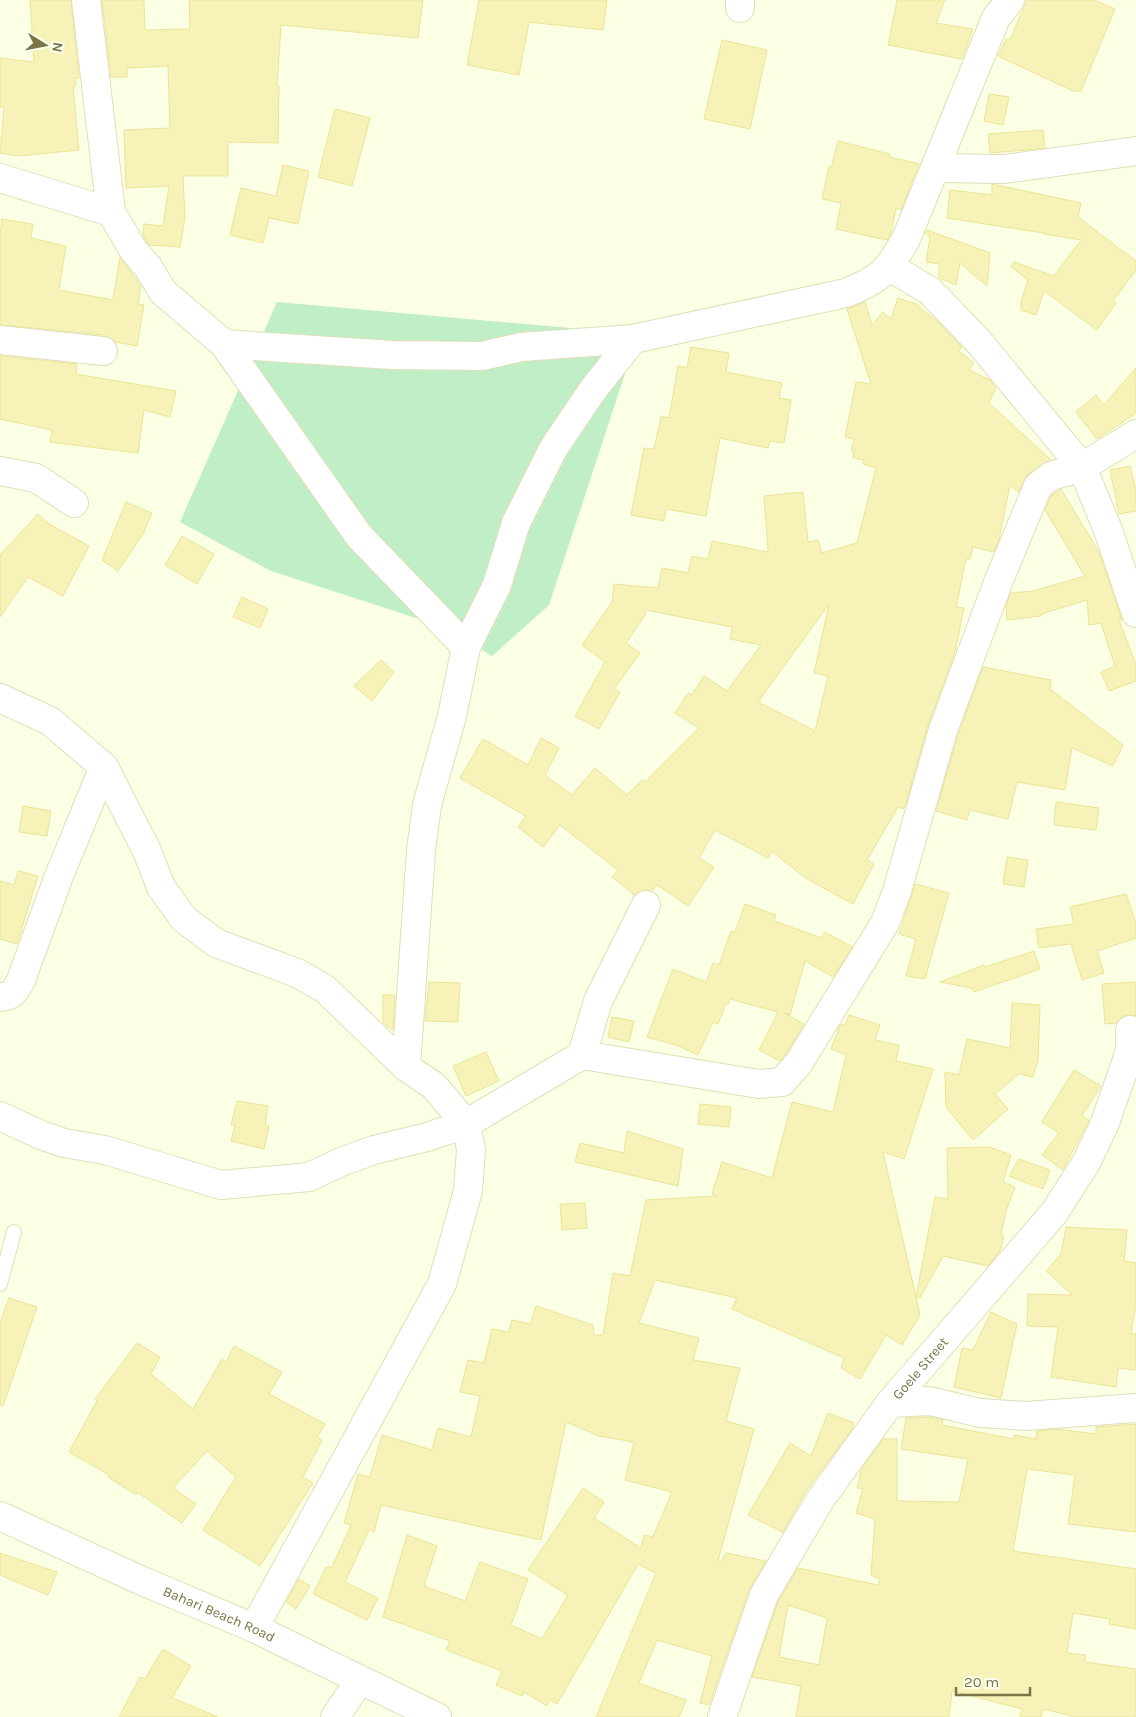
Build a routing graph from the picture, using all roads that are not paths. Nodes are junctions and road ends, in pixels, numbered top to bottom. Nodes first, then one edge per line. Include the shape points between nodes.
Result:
1 (86, 0) edge
2 (1001, 6) edge
3 (1136, 151) edge
4 (935, 168) junction
5 (0, 178) edge
6 (111, 212) junction
7 (890, 268) junction
8 (634, 339) junction
9 (0, 340) edge
10 (224, 344) junction
11 (103, 351) dead end
12 (1136, 434) edge
13 (1082, 467) junction
14 (0, 471) edge
15 (74, 503) dead end
16 (1136, 612) edge
17 (466, 647) junction
18 (0, 698) edge
19 (104, 766) junction
20 (646, 905) dead end
21 (0, 997) edge
22 (1130, 1030) dead end
23 (582, 1055) junction
24 (406, 1067) junction
25 (0, 1116) edge
26 (466, 1124) junction
27 (14, 1232) dead end
28 (0, 1284) edge
29 (890, 1403) junction
30 (1136, 1408) edge
31 (0, 1516) edge
32 (254, 1628) junction
33 (360, 1680) junction
34 (335, 1717) edge
35 (437, 1717) edge
36 (722, 1717) edge

1 - 6 street
2 - 4 street
3 - 4 street via 1004,169
4 - 7 street via 906,239
5 - 6 street
6 - 10 street via 163,292
7 - 8 street via 872,283 846,293
7 - 13 street via 930,291 979,342
8 - 10 street via 522,347 482,356
8 - 17 street via 592,391 553,449 516,523 497,585
9 - 11 street
10 - 17 street via 359,536
12 - 13 street
13 - 16 street
13 - 23 street via 1051,476 1038,486 943,730 885,923 798,1064 782,1082 759,1084
14 - 15 street via 36,478
17 - 24 street via 452,716 427,805
18 - 19 street via 50,721
19 - 21 street via 21,980 14,992
19 - 24 street via 147,851 161,887 184,919 216,942 297,973 325,989
20 - 23 street via 598,1001
22 - 29 street, Goele Street via 1130,1051 1101,1135 1054,1213
23 - 26 street
24 - 26 street via 434,1086
25 - 26 street via 64,1143 105,1150 221,1185 309,1177 374,1150
26 - 32 street via 471,1150 468,1191 442,1284
27 - 28 lane
29 - 30 street via 930,1401 980,1413 1025,1416
29 - 36 street, Goele Street via 820,1500 764,1595
31 - 32 street, Bahari Beach Road
32 - 33 street, Bahari Beach Road
33 - 34 street
33 - 35 street, Bahari Beach Road

